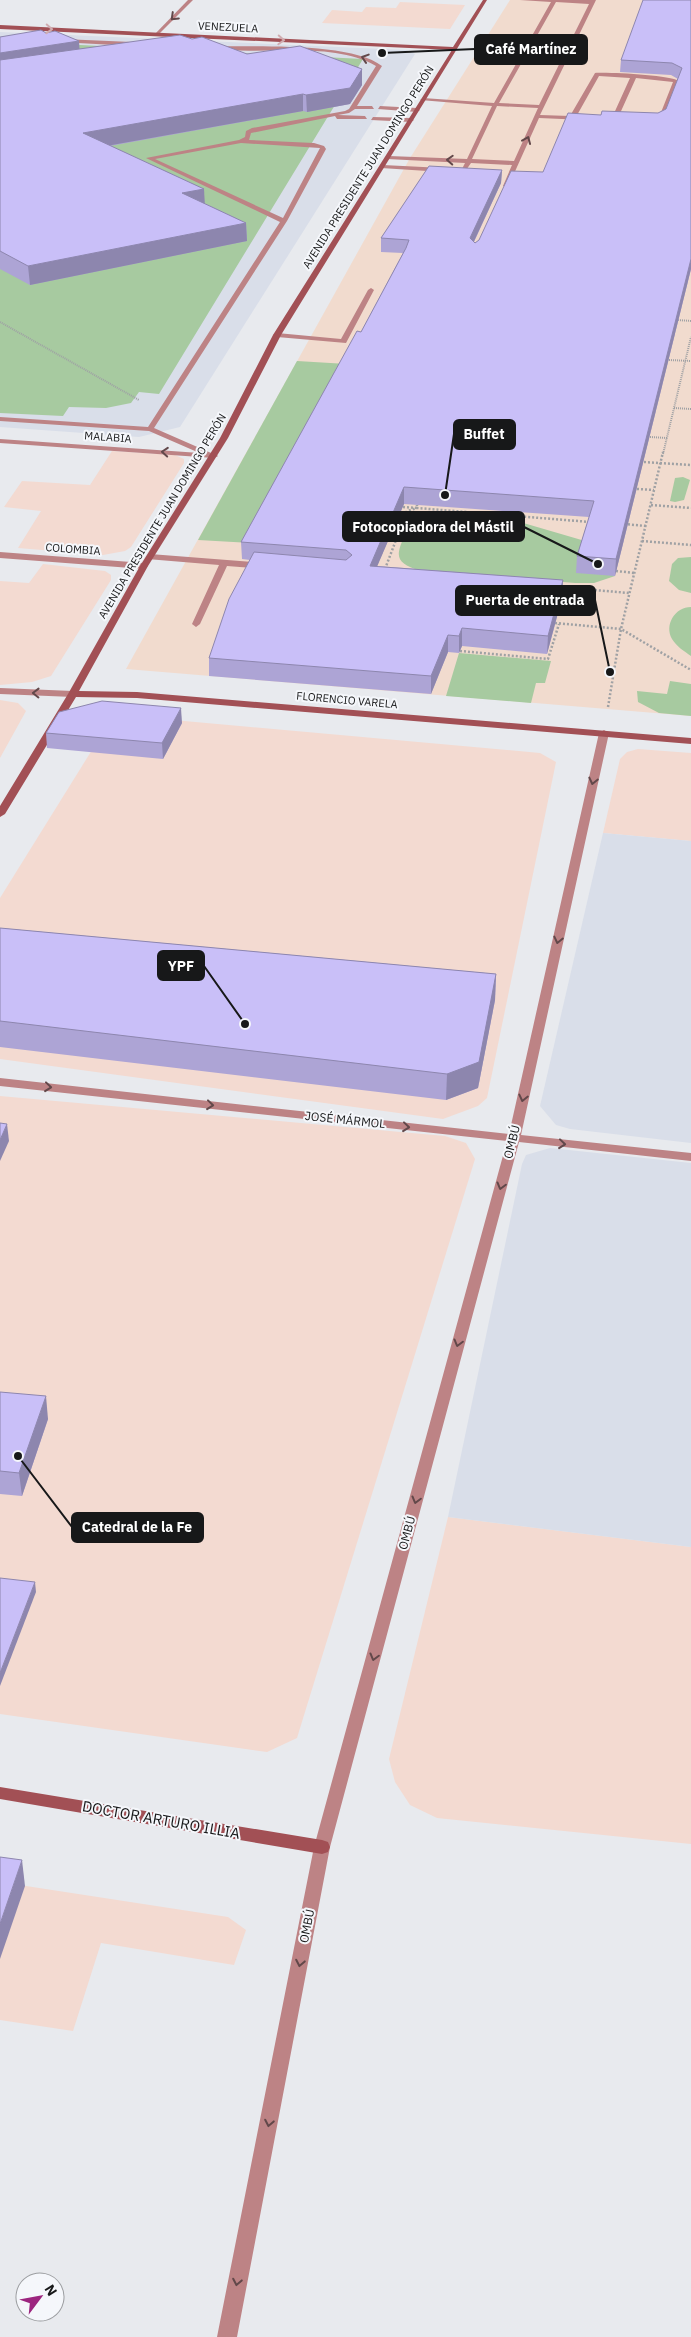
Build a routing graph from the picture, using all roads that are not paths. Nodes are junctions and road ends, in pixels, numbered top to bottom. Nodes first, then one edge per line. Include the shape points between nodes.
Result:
1 (191, 0) edge
2 (485, 0) edge
3 (522, 0) edge
4 (554, 1) edge
5 (593, 2) edge
6 (0, 27) edge
7 (156, 34) junction
8 (58, 41) edge
9 (135, 45) edge
10 (212, 48) edge
11 (455, 48) junction
12 (634, 76) junction
13 (420, 105) junction
14 (495, 105) junction
15 (353, 107) junction
16 (541, 107) junction
17 (372, 108) dead end
18 (380, 108) dead end
19 (329, 116) junction
20 (537, 116) junction
21 (365, 118) dead end
22 (572, 118) junction
23 (373, 119) dead end
24 (589, 119) edge
25 (410, 120) junction
26 (606, 120) edge
27 (614, 120) junction
28 (622, 121) edge
29 (647, 122) edge
30 (241, 142) junction
31 (389, 158) junction
32 (469, 161) junction
33 (517, 163) junction
34 (383, 167) junction
35 (464, 171) junction
36 (474, 171) edge
37 (503, 172) edge
38 (512, 172) junction
39 (502, 194) edge
40 (284, 221) junction
41 (371, 290) dead end
42 (277, 335) junction
43 (0, 419) edge
44 (150, 429) junction
45 (0, 441) edge
46 (214, 456) junction
47 (0, 555) edge
48 (150, 557) junction
49 (224, 563) junction
50 (144, 566) junction
51 (271, 567) edge
52 (196, 624) dead end
53 (0, 692) edge
54 (73, 694) junction
55 (604, 733) junction
56 (691, 741) edge
57 (0, 814) edge
58 (0, 1082) edge
59 (514, 1139) junction
60 (691, 1157) edge
61 (0, 1792) edge
62 (322, 1847) junction
63 (227, 2337) edge

1 -> 7 street
2 - 11 main road, AVENIDA PRESIDENTE JUAN DOMINGO PERÓN
3 - 4 street
4 - 5 street
4 - 14 street
5 - 16 street
6 -> 7 main road, VENEZUELA
7 -> 11 main road, VENEZUELA
8 - 9 street
15 -> 10 street via 379,66 375,62 337,52
11 - 13 main road, AVENIDA PRESIDENTE JUAN DOMINGO PERÓN
12 - 22 street via 597,74
12 - 27 street
12 - 29 street via 676,81 660,121
13 - 14 street
13 - 18 street
13 - 25 main road, AVENIDA PRESIDENTE JUAN DOMINGO PERÓN
14 - 16 street
14 - 32 street
15 - 17 street
15 - 19 street via 347,112
16 - 20 street
19 - 21 street
19 - 30 street via 252,130
20 - 22 street
33 -> 20 street
22 - 24 street
23 - 25 street
25 - 31 main road, AVENIDA PRESIDENTE JUAN DOMINGO PERÓN
26 - 27 street
27 - 28 street
30 - 40 street via 322,146
30 - 40 street via 149,158
32 -> 31 street
31 - 34 main road, AVENIDA PRESIDENTE JUAN DOMINGO PERÓN
32 - 33 street
32 - 35 street
33 - 38 street
34 - 35 street
34 - 42 main road, AVENIDA PRESIDENTE JUAN DOMINGO PERÓN
35 - 36 street
37 - 38 street
38 - 39 street
40 - 44 street
41 - 42 street via 342,340
42 - 46 main road, AVENIDA PRESIDENTE JUAN DOMINGO PERÓN
43 - 44 street
44 - 46 street
46 -> 45 street, MALABIA
46 - 48 main road, AVENIDA PRESIDENTE JUAN DOMINGO PERÓN
47 - 50 street, COLOMBIA
48 - 49 street
48 - 50 main road, AVENIDA PRESIDENTE JUAN DOMINGO PERÓN
49 - 51 street
49 - 52 street
50 - 54 main road, AVENIDA PRESIDENTE JUAN DOMINGO PERÓN
54 -> 53 street, FLORENCIO VARELA
54 - 55 main road, FLORENCIO VARELA via 137,695
54 - 57 main road, AVENIDA PRESIDENTE JUAN DOMINGO PERÓN
55 - 56 main road, FLORENCIO VARELA
55 -> 59 street, OMBÚ
58 -> 59 street, JOSÉ MÁRMOL
59 -> 60 street, JOSÉ MÁRMOL
59 -> 62 street, OMBÚ
61 - 62 main road, DOCTOR ARTURO ILLIA
62 -> 63 street, OMBÚ

